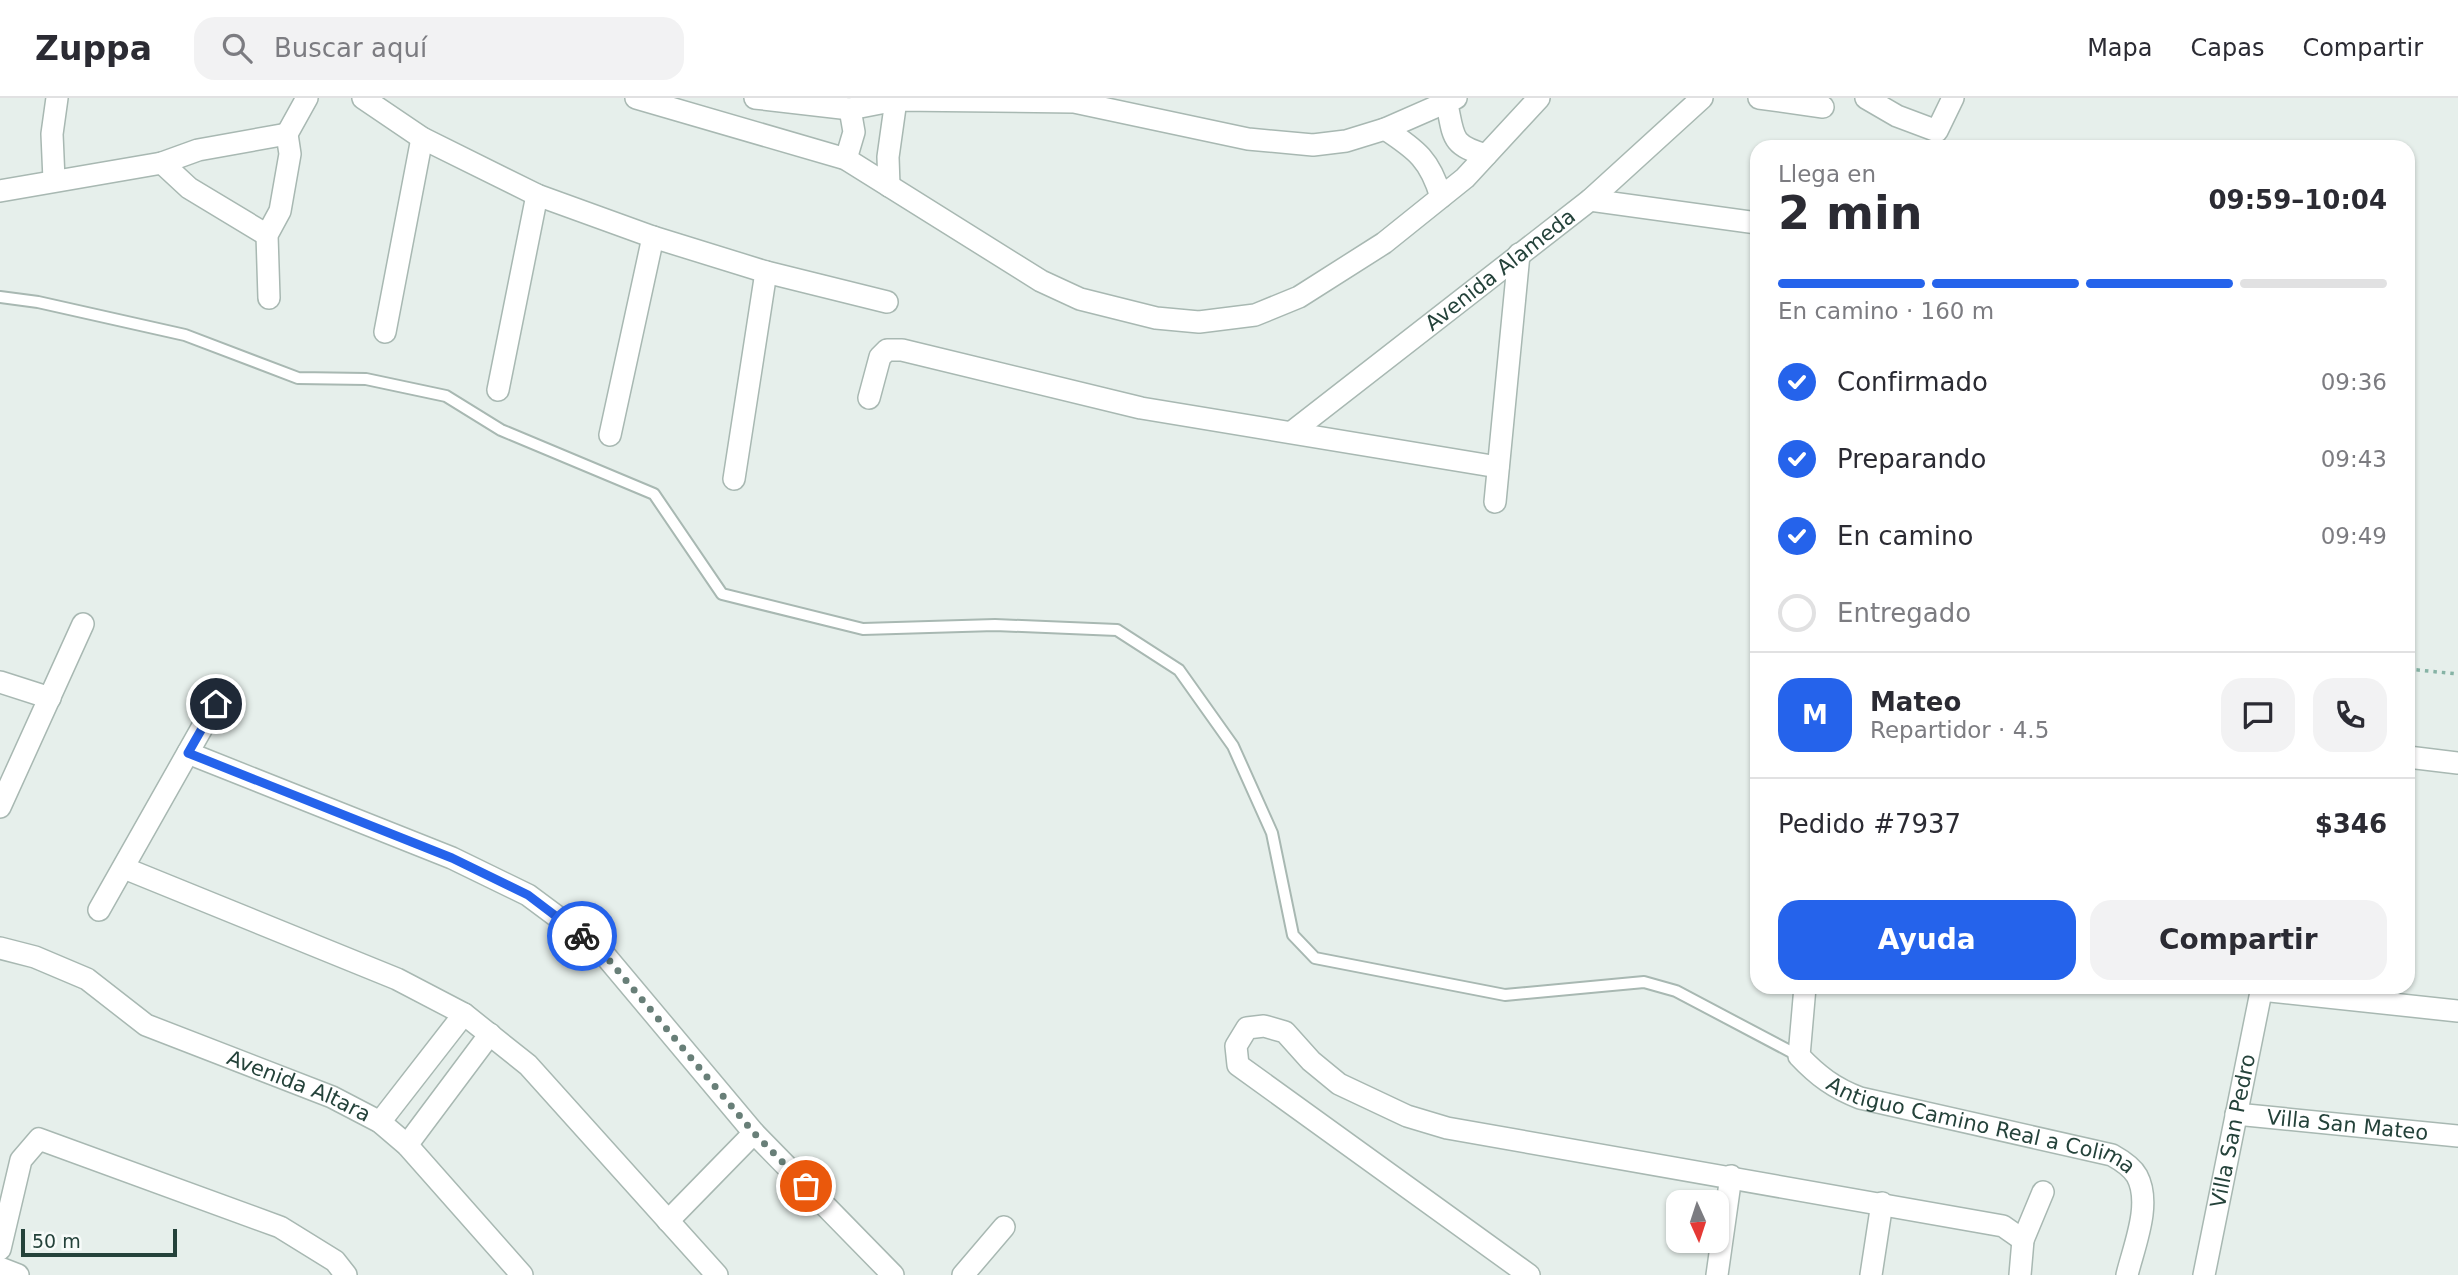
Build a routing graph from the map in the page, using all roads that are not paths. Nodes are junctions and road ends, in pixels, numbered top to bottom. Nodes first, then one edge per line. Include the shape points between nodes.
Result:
1 (57, 98) edge
2 (307, 98) edge
3 (363, 98) edge
4 (636, 98) edge
5 (755, 98) edge
6 (1539, 98) edge
7 (1702, 98) edge
8 (1759, 98) edge
9 (1866, 98) edge
10 (1953, 98) edge
11 (895, 100) junction
12 (1451, 101) edge
13 (1823, 107) dead end
14 (1901, 107) edge
15 (850, 109) junction
16 (1385, 129) junction
17 (286, 134) junction
18 (422, 138) junction
19 (1486, 155) junction
20 (846, 159) junction
21 (162, 163) junction
22 (54, 180) junction
23 (889, 186) junction
24 (0, 191) edge
25 (537, 195) junction
26 (1441, 197) junction
27 (1590, 200) junction
28 (1750, 222) edge
29 (267, 234) junction
30 (653, 237) junction
31 (1519, 254) junction
32 (766, 272) junction
33 (0, 297) edge
34 (269, 298) dead end
35 (887, 302) dead end
36 (385, 332) dead end
37 (498, 390) dead end
38 (869, 398) dead end
39 (1293, 432) junction
40 (610, 435) dead end
41 (1498, 467) junction
42 (734, 479) dead end
43 (1495, 502) dead end
44 (83, 624) dead end
45 (0, 682) edge
46 (50, 698) junction
47 (216, 704) dead end
48 (188, 753) junction
49 (2415, 758) edge
50 (2458, 763) edge
51 (0, 807) edge
52 (124, 868) junction
53 (99, 910) dead end
54 (0, 948) edge
55 (1804, 994) edge
56 (2260, 994) edge
57 (2312, 994) edge
58 (2458, 1011) edge
59 (464, 1014) junction
60 (490, 1034) junction
61 (1799, 1056) junction
62 (420, 1075) junction
63 (446, 1090) junction
64 (2236, 1114) junction
65 (380, 1122) junction
66 (754, 1133) junction
67 (2458, 1136) edge
68 (407, 1145) junction
69 (1731, 1176) junction
70 (2043, 1192) dead end
71 (1882, 1203) junction
72 (668, 1222) junction
73 (1004, 1227) dead end
74 (2023, 1240) junction
75 (0, 1249) edge
76 (0, 1268) edge
77 (18, 1275) edge
78 (345, 1275) edge
79 (522, 1275) edge
80 (717, 1275) edge
81 (893, 1275) edge
82 (963, 1275) edge
83 (1528, 1275) edge
84 (1717, 1275) edge
85 (1871, 1275) edge
86 (2020, 1275) edge
87 (2127, 1275) edge
88 (2204, 1275) edge

1 - 22 street via 52,134
2 - 17 street
3 - 18 street
4 - 20 street
5 - 15 street
6 - 19 street
7 - 27 street, Avenida Alameda
8 - 13 street
9 - 14 street
10 - 14 street via 1937,131
11 - 15 street
11 - 16 street via 1074,102 1279,144 1346,141
11 - 23 street via 887,157
12 - 16 street
12 - 19 street via 1453,134 1463,148
15 - 20 street via 854,132
16 - 26 street via 1416,150 1434,171
17 - 21 street via 198,150
17 - 29 street via 290,154 280,211
18 - 25 street
18 - 36 street
19 - 26 street
20 - 23 street
21 - 22 street
21 - 29 street via 189,188
22 - 24 street
23 - 26 street via 1041,281 1080,299 1156,318 1199,322 1255,315 1299,297 1384,243
25 - 30 street
25 - 37 street
27 - 28 street
27 - 31 street, Avenida Alameda
29 - 34 street
30 - 32 street
30 - 40 street
31 - 39 street, Avenida Alameda
31 - 41 street
32 - 35 street
32 - 42 street
33 - 61 lane via 185,335 298,378 366,379 446,396 501,430 654,494 722,594 863,629 995,625 1117,630 1179,670 1233,746 1272,833 1293,935 1315,958 1505,995 1644,982 1676,991
38 - 39 street via 880,357 887,350 902,350 1141,408
39 - 41 street
41 - 43 street
44 - 46 street
45 - 46 street
46 - 51 street
47 - 48 street
48 - 52 street
48 - 66 street via 452,858 528,895 598,947
49 - 50 street
52 - 53 street
52 - 59 street via 397,979
54 - 65 street, Avenida Altara via 87,979 146,1026 332,1097
55 - 61 street
56 - 64 street, Villa San Pedro
57 - 58 street
59 - 60 street
59 - 62 street
60 - 63 street
60 - 72 street via 528,1065
61 - 87 street, Antiguo Camino Real a Colima via 1821,1079 1860,1098 2112,1155 2124,1163 2136,1173 2142,1189
62 - 63 street
62 - 65 street
63 - 68 street
64 - 67 street, Villa San Mateo
64 - 88 street, Villa San Pedro
65 - 68 street, Avenida Altara
66 - 72 street
66 - 81 street
68 - 79 street, Avenida Altara
69 - 71 street
69 - 83 street via 1447,1128 1407,1116 1339,1084 1285,1032 1264,1026 1247,1028 1236,1046 1238,1065
69 - 84 street
70 - 74 street
71 - 74 street via 2003,1226
71 - 85 street
72 - 80 street
73 - 82 street
74 - 86 street
75 - 78 street via 21,1160 39,1139 280,1227 335,1261
76 - 77 street

